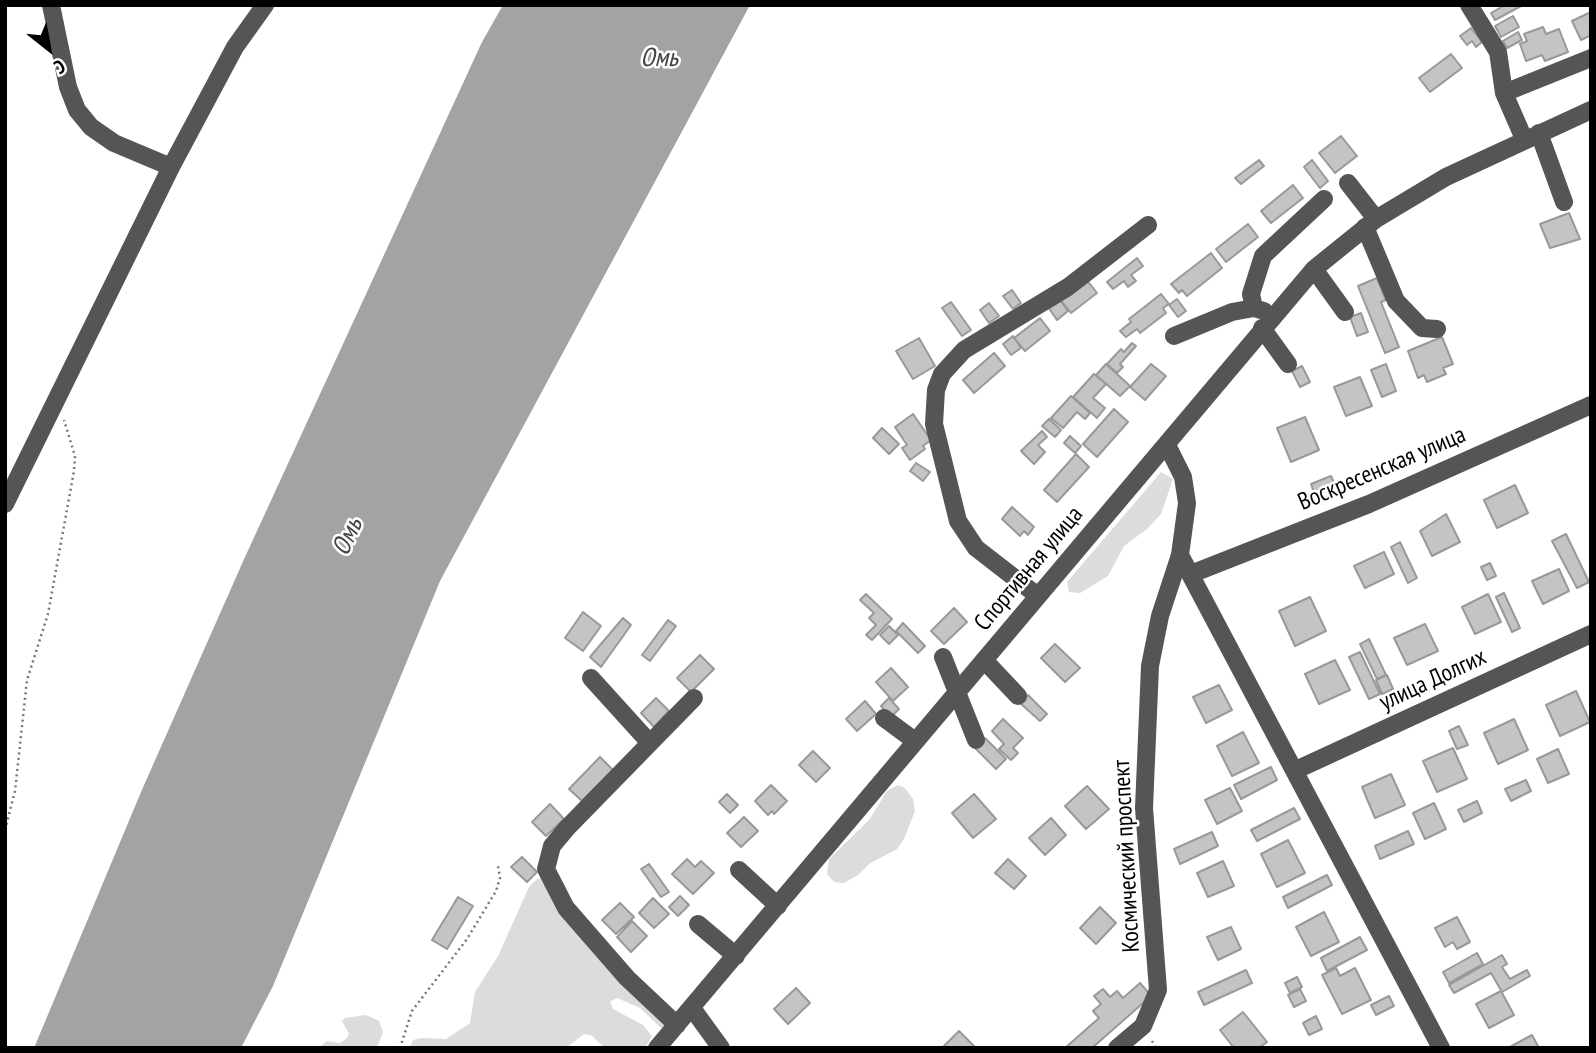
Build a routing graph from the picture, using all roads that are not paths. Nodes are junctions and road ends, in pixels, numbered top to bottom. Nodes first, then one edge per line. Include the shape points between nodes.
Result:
1 (51, 5) edge
2 (265, 5) edge
3 (1469, 5) edge
4 (1591, 58) edge
5 (1504, 93) junction
6 (1591, 110) edge
7 (1531, 136) junction
8 (171, 167) junction
9 (1348, 183) dead end
10 (1324, 199) dead end
11 (1564, 202) dead end
12 (1370, 223) junction
13 (1148, 225) dead end
14 (1314, 269) junction
15 (1254, 308) junction
16 (1345, 312) dead end
17 (1268, 322) junction
18 (1437, 329) dead end
19 (1174, 336) dead end
20 (1288, 364) dead end
21 (1591, 405) edge
22 (1167, 445) junction
23 (5, 505) edge
24 (1180, 555) junction
25 (1191, 574) junction
26 (1038, 596) junction
27 (1591, 634) edge
28 (943, 657) dead end
29 (984, 660) junction
30 (591, 678) dead end
31 (957, 692) junction
32 (1018, 696) dead end
33 (694, 698) dead end
34 (884, 718) dead end
35 (976, 740) dead end
36 (915, 741) junction
37 (649, 742) junction
38 (1296, 770) junction
39 (739, 870) dead end
40 (778, 906) junction
41 (698, 924) dead end
42 (736, 956) junction
43 (692, 1008) junction
44 (677, 1025) junction
45 (1121, 1046) edge
46 (657, 1048) edge
47 (721, 1048) edge
48 (1441, 1048) edge

1 - 8 street via 77,110 114,143
2 - 8 street via 235,47
3 - 5 street via 1498,52
4 - 5 street
5 - 7 street
6 - 7 street, Спортивная улица
7 - 11 street
7 - 12 street, Спортивная улица via 1446,177
8 - 23 street
9 - 12 street
10 - 15 street via 1263,256 1251,294
12 - 14 street, Спортивная улица
12 - 18 street via 1396,301 1422,328
13 - 26 street via 1068,287 964,350 942,374 936,390 934,424 958,521 976,548
14 - 16 street
14 - 17 street, Спортивная улица
15 - 17 street
15 - 19 street
17 - 20 street
17 - 22 street, Спортивная улица
21 - 25 street, Воскресенская улица via 1369,504
22 - 24 street, Космический проспект via 1183,477 1187,503
22 - 26 street, Спортивная улица
24 - 25 street
24 - 45 street, Космический проспект via 1150,666 1147,725 1144,808 1158,990 1143,1026
25 - 38 street
26 - 29 street, Спортивная улица
27 - 38 street, улица Долгих
28 - 31 street
29 - 31 street, Спортивная улица
29 - 32 street
30 - 37 street
31 - 35 street
31 - 36 street, Спортивная улица
33 - 37 street
34 - 36 street
36 - 40 street, Спортивная улица
37 - 44 street via 552,846 546,869 566,908 627,978
38 - 48 street
39 - 40 street
40 - 42 street, Спортивная улица
41 - 42 street
42 - 43 street, Спортивная улица
43 - 44 street, Спортивная улица
43 - 47 street
44 - 46 street, Спортивная улица

